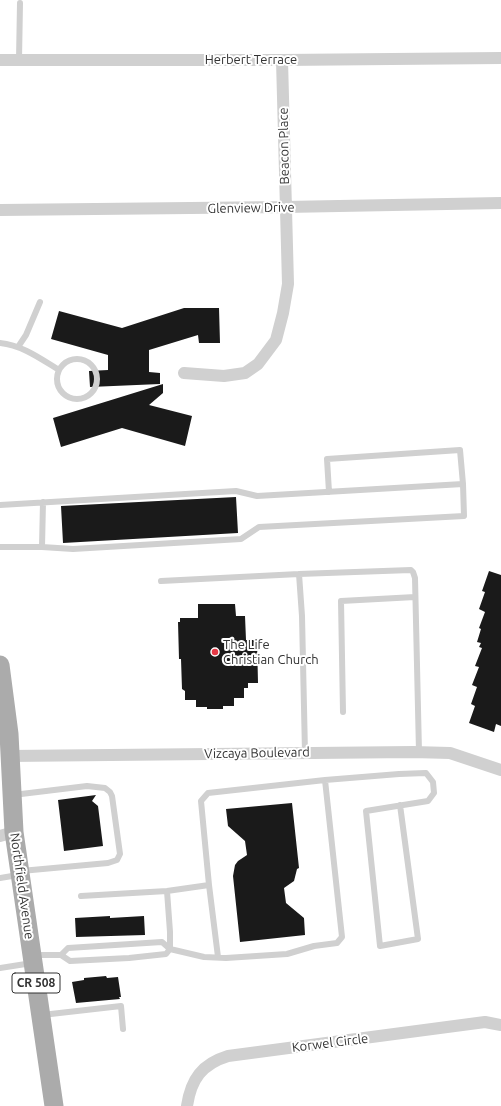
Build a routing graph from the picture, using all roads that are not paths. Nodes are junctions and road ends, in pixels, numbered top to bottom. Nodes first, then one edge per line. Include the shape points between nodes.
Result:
1 (20, 3) dead end
2 (501, 58) edge
3 (0, 60) edge
4 (19, 60) junction
5 (282, 60) junction
6 (501, 203) edge
7 (285, 207) junction
8 (0, 210) edge
9 (40, 302) dead end
10 (0, 343) edge
11 (18, 347) junction
12 (59, 370) junction
13 (184, 373) dead end
14 (462, 484) junction
15 (329, 492) junction
16 (43, 502) junction
17 (0, 505) edge
18 (0, 547) edge
19 (42, 547) junction
20 (299, 574) junction
21 (161, 581) dead end
22 (415, 597) junction
23 (0, 665) edge
24 (343, 712) dead end
25 (419, 752) junction
26 (305, 753) junction
27 (5, 757) edge
28 (501, 770) edge
29 (325, 780) junction
30 (12, 795) junction
31 (400, 805) junction
32 (7, 834) edge
33 (20, 873) junction
34 (0, 878) edge
35 (209, 885) junction
36 (167, 890) junction
37 (81, 896) dead end
38 (170, 949) junction
39 (61, 955) junction
40 (218, 958) junction
41 (32, 959) junction
42 (0, 968) edge
43 (41, 1015) junction
44 (501, 1025) edge
45 (123, 1029) dead end
46 (54, 1106) edge
47 (187, 1106) edge

1 - 4 lane
2 - 5 street, Herbert Terrace
3 - 4 street, Herbert Terrace
4 - 5 street, Herbert Terrace
5 - 7 street, Beacon Place
6 - 7 street, Glenview Drive
7 - 8 street, Glenview Drive
7 - 13 street, Beacon Place via 288,284 276,340 258,364 245,373 224,376
9 - 11 lane
10 - 11 lane
11 - 12 lane
12 - 12 lane via 57,377 60,389 69,398 82,398 93,392 97,380 96,373 88,363 75,360 63,365
14 - 15 lane
14 - 15 lane via 460,450 326,459
14 - 19 lane via 464,516 259,527 241,539 73,549
15 - 16 lane via 257,496 236,491
16 - 17 lane
16 - 19 lane
18 - 19 lane
20 - 21 lane
20 - 22 lane via 411,570 415,578
20 - 26 lane
22 - 24 lane via 341,601
22 - 25 lane
23 - 27 main road, Northfield Avenue / CR 508 via 6,735
25 - 26 street, Vizcaya Boulevard
25 - 28 street, Vizcaya Boulevard via 450,753
26 - 27 street, Vizcaya Boulevard
27 - 30 main road, Northfield Avenue / CR 508
29 - 31 lane via 426,773 433,782 432,798 428,801
29 - 35 lane via 208,793 201,801
29 - 40 lane via 342,937 337,943 314,946 287,954
30 - 32 main road, Northfield Avenue / CR 508
30 - 33 lane via 88,786 105,788 112,796 120,854 117,860 108,863
31 - 31 lane via 366,811 380,946 418,939
32 - 33 main road, Northfield Avenue / CR 508
33 - 34 lane
33 - 41 main road, Northfield Avenue / CR 508
35 - 36 lane
35 - 40 lane
36 - 37 lane
36 - 38 lane
38 - 39 lane via 166,954 128,958 70,961
38 - 39 lane via 162,942 68,948
38 - 40 lane
39 - 41 lane
41 - 42 lane
41 - 43 main road, Northfield Avenue / CR 508
43 - 45 lane via 121,1006
43 - 46 main road, Northfield Avenue / CR 508
44 - 47 street, Korwel Circle via 485,1022 228,1056 215,1060 201,1071 190,1088

